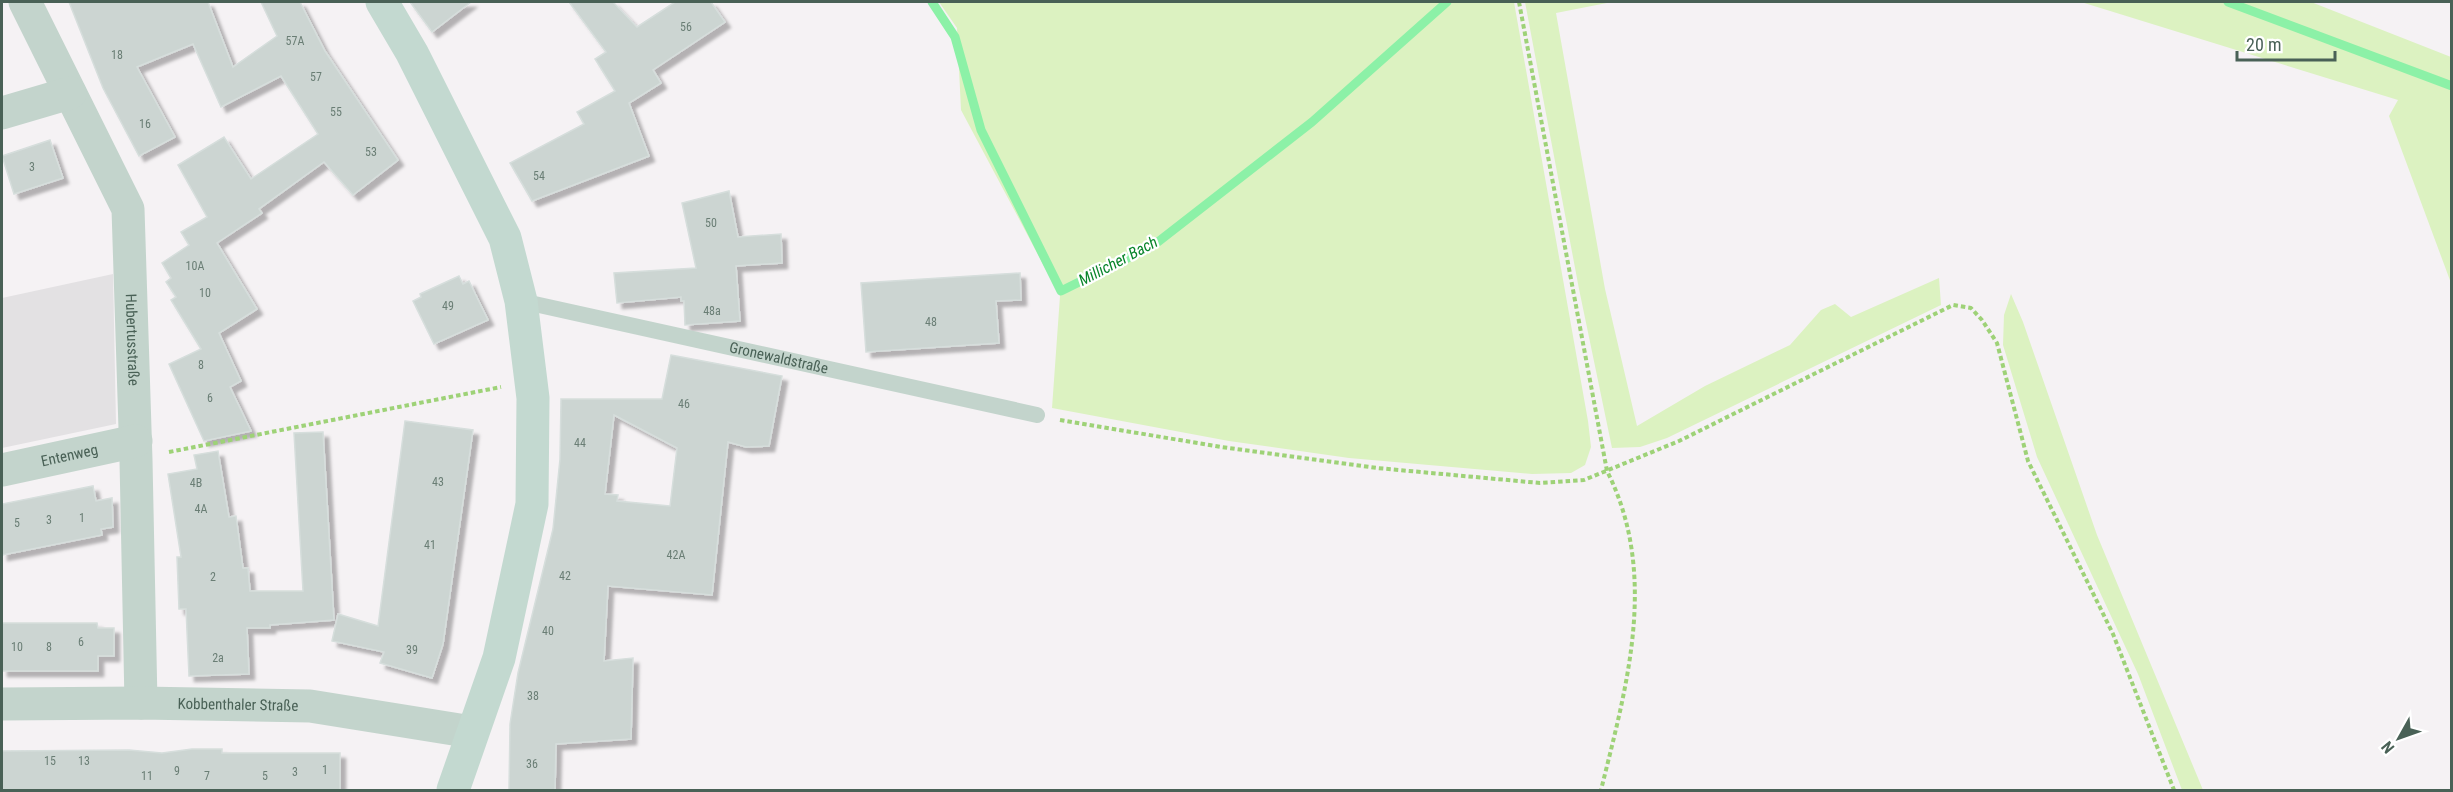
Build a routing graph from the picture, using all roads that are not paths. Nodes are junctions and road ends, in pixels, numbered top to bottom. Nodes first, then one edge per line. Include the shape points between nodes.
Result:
1 (25, 2) edge
2 (382, 2) edge
3 (70, 93) junction
4 (2, 113) edge
5 (522, 301) junction
6 (1037, 415) road end
7 (136, 451) junction
8 (2, 470) edge
9 (141, 703) junction
10 (2, 704) edge
11 (472, 732) junction
12 (453, 790) edge

1 - 3 street, Hubertusstraße
2 - 5 main road via 412,53 505,238
3 - 4 street
3 - 7 street, Hubertusstraße via 128,209
5 - 6 lane, Gronewaldstraße
5 - 11 main road via 531,381 532,504 499,658
7 - 8 street, Entenweg
7 - 9 street, Hubertusstraße
9 - 10 street, Kobbenthaler Straße
9 - 11 street, Kobbenthaler Straße via 310,706
11 - 12 main road

